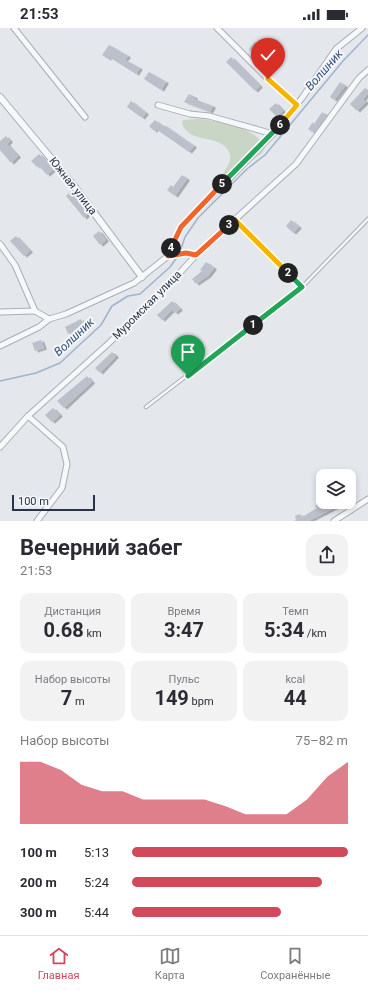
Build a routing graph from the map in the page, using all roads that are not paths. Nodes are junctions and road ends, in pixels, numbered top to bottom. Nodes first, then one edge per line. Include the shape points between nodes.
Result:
1 (14, 28) edge
2 (217, 28) edge
3 (362, 28) edge
4 (368, 70) edge
5 (0, 97) edge
6 (158, 105) dead end
7 (297, 105) junction
8 (85, 117) dead end
9 (273, 134) junction
10 (368, 219) edge
11 (235, 220) junction
12 (0, 244) edge
13 (196, 255) junction
14 (168, 256) junction
15 (142, 277) junction
16 (302, 287) junction
17 (35, 311) junction
18 (0, 312) edge
19 (49, 319) junction
20 (0, 346) edge
21 (146, 407) dead end
22 (28, 416) junction
23 (0, 447) edge
24 (368, 499) edge
25 (37, 521) edge
26 (334, 521) edge

1 - 8 street
2 - 7 street
3 - 7 street via 336,50
4 - 11 street, Муромская улица via 359,78 296,164
5 - 15 street, Южная улица via 74,186
6 - 9 street
7 - 9 street
9 - 14 street via 181,227
10 - 16 lane
11 - 13 street, Муромская улица
11 - 16 lane
12 - 17 street via 15,266
13 - 14 street via 186,253
13 - 22 street, Муромская улица via 176,278
14 - 15 street
15 - 19 street via 66,314
16 - 21 lane
17 - 18 street
17 - 19 street
19 - 20 street via 39,327
22 - 23 street, Муромская улица
22 - 25 street via 63,447 67,464 62,488
24 - 26 street

